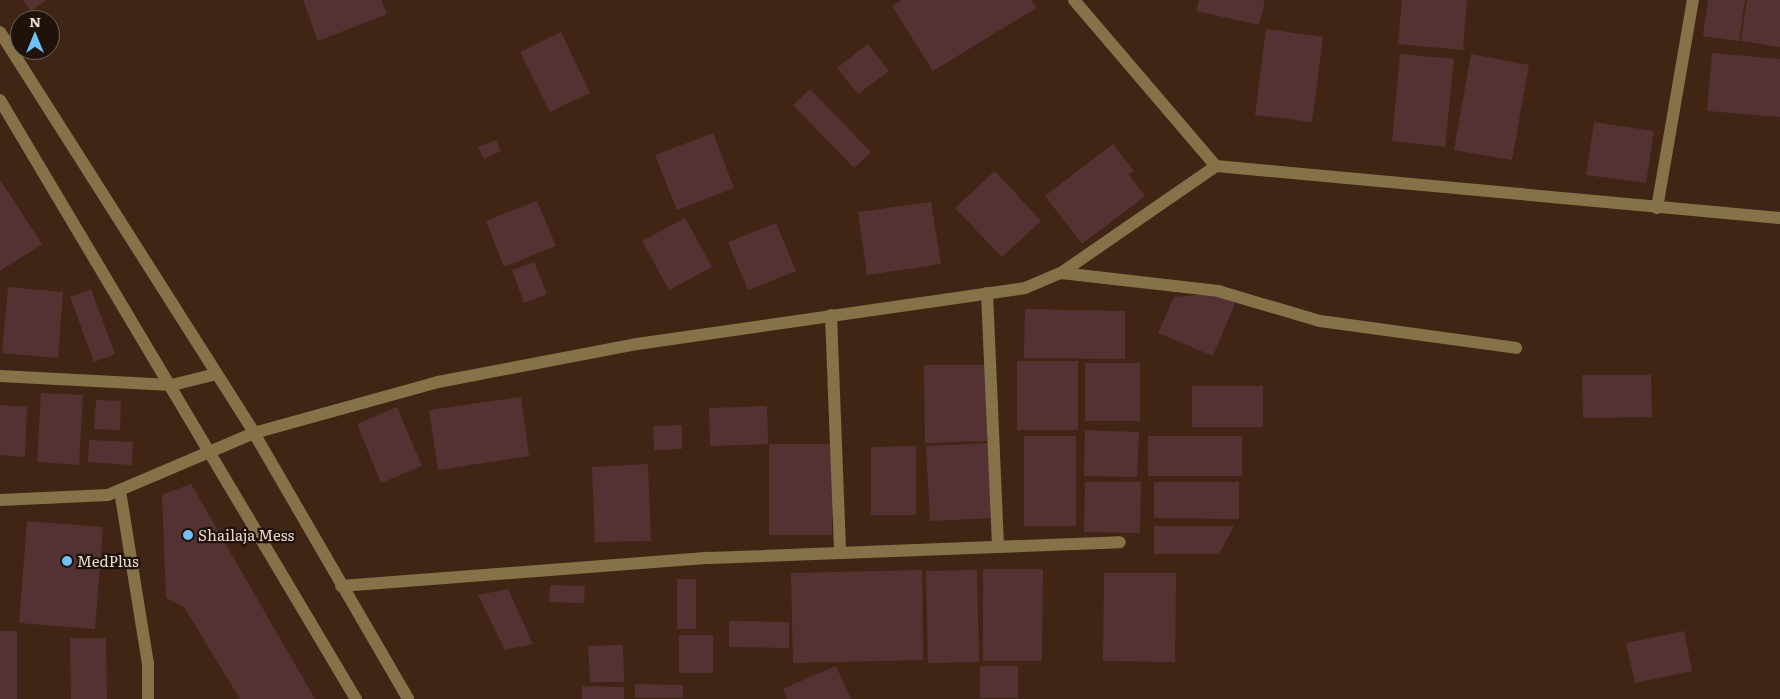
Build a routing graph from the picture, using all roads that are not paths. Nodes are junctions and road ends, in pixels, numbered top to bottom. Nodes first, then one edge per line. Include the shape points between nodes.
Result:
1 (1074, 0) edge
2 (1693, 0) edge
3 (0, 32) edge
4 (0, 100) edge
5 (1216, 166) junction
6 (1657, 208) junction
7 (1780, 218) edge
8 (1061, 273) junction
9 (988, 293) junction
10 (831, 315) junction
11 (1516, 348) dead end
12 (216, 374) junction
13 (0, 376) edge
14 (172, 385) junction
15 (254, 433) junction
16 (210, 448) junction
17 (120, 491) junction
18 (0, 500) edge
19 (1120, 542) dead end
20 (998, 547) junction
21 (840, 553) junction
22 (340, 586) junction
23 (148, 699) edge
24 (356, 699) edge
25 (408, 699) edge

1 - 5 street
2 - 6 street
3 - 12 street
4 - 14 street
5 - 6 street
5 - 8 street
6 - 7 street
8 - 9 street via 1025,288
8 - 11 street via 1218,291 1320,321
9 - 10 street
9 - 20 street
10 - 15 street via 636,344 438,382
10 - 21 street
12 - 14 street
12 - 15 street
13 - 14 street
14 - 16 street
15 - 16 street
15 - 22 street
16 - 17 street
16 - 24 street
17 - 18 street via 78,499
17 - 23 street via 148,664
19 - 20 street
20 - 21 street
21 - 22 street
22 - 25 street

